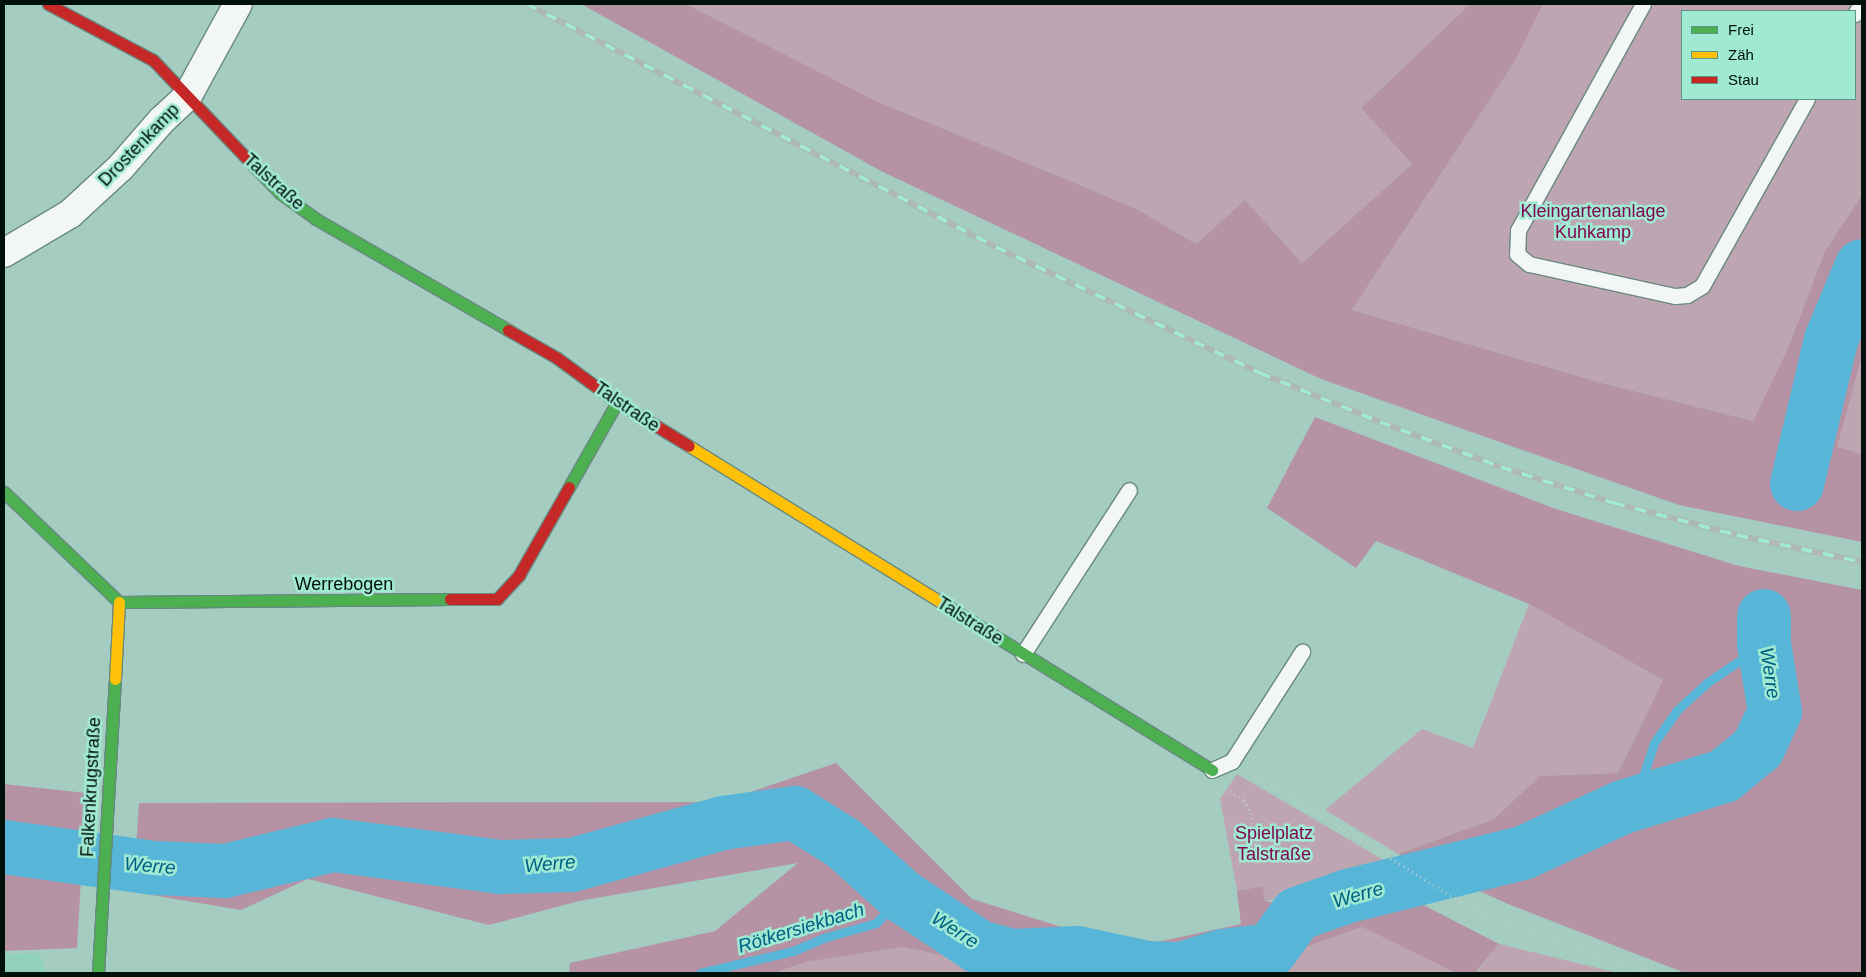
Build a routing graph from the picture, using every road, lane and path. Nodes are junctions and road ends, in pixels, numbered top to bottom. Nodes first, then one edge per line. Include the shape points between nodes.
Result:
1 (48, 4) edge
2 (238, 4) edge
3 (1643, 4) edge
4 (187, 97) junction
5 (1806, 100) edge
6 (4, 253) edge
7 (617, 402) junction
8 (1129, 490) dead end
9 (4, 492) edge
10 (119, 602) junction
11 (1302, 652) dead end
12 (1023, 654) junction
13 (1232, 761) junction
14 (1212, 770) joint
15 (1228, 789) dead end
16 (1257, 854) dead end
17 (1862, 972) edge
18 (98, 973) edge
19 (1658, 973) edge
20 (1857, 973) edge

1 - 4 street, Talstraße via 152,60
2 - 4 street, Drostenkamp
3 - 5 lane via 1518,230 1517,254 1529,264 1675,296 1687,295 1702,286
4 - 6 street, Drostenkamp via 121,167 70,214
4 - 7 street, Talstraße via 280,193 316,219 557,358
7 - 10 street, Werrebogen via 519,575 497,599
7 - 12 street, Talstraße
8 - 12 lane
9 - 10 street
10 - 18 street, Falkenkrugstraße
11 - 13 lane
12 - 14 street, Talstraße
13 - 14 lane, Talstraße
13 - 19 path via 1491,917
15 - 16 path via 1244,800 1250,813
17 - 20 path

